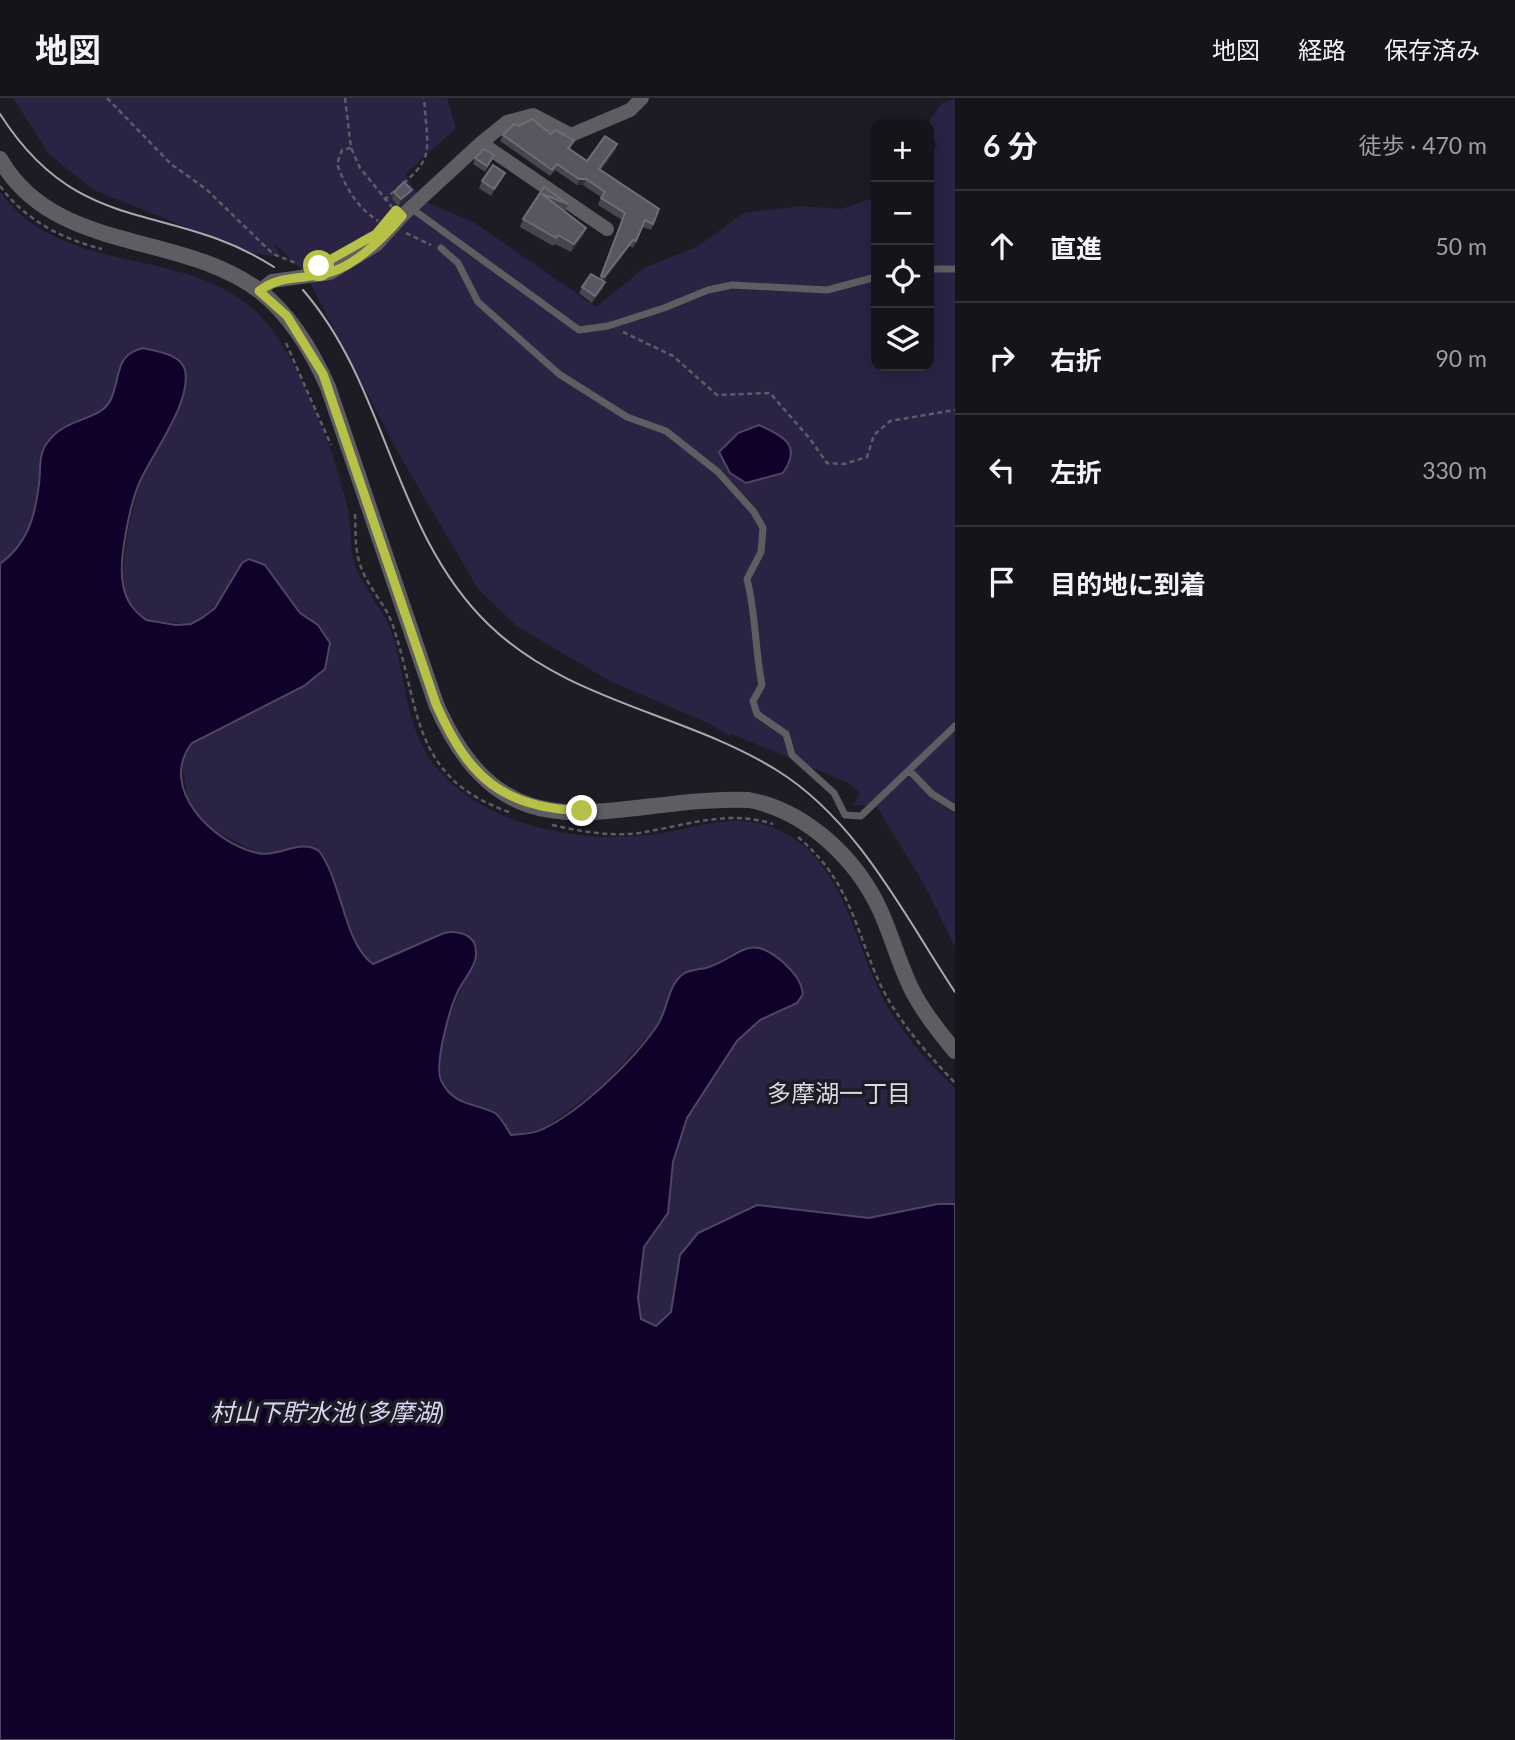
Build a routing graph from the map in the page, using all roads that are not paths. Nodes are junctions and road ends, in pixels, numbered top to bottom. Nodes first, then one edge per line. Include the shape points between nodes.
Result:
1 (642, 98) edge
2 (481, 143) junction
3 (0, 159) edge
4 (406, 212) junction
5 (607, 229) dead end
6 (441, 248) dead end
7 (934, 269) edge
8 (955, 269) edge
9 (871, 278) edge
10 (259, 291) junction
11 (955, 726) edge
12 (909, 770) junction
13 (955, 808) edge
14 (955, 1051) edge

1 - 2 street via 630,110 571,135 540,117 527,116 507,122
2 - 4 street
2 - 5 street
3 - 10 street via 44,209 78,225 205,262
4 - 9 lane via 579,330 608,326 732,285 827,290
4 - 10 street via 376,245 331,273 272,281
6 - 12 lane via 458,263 478,302 559,374 627,417 666,431 718,472 754,512 763,528 761,552 747,579 762,685 752,701 757,714 786,734 792,755 834,793 845,815 861,816
7 - 8 lane
10 - 14 street via 287,316 323,374 436,704 472,768 501,792 543,808 601,812 733,799 768,803 799,818 841,854 871,894 912,991
11 - 12 lane
12 - 13 lane via 932,794

